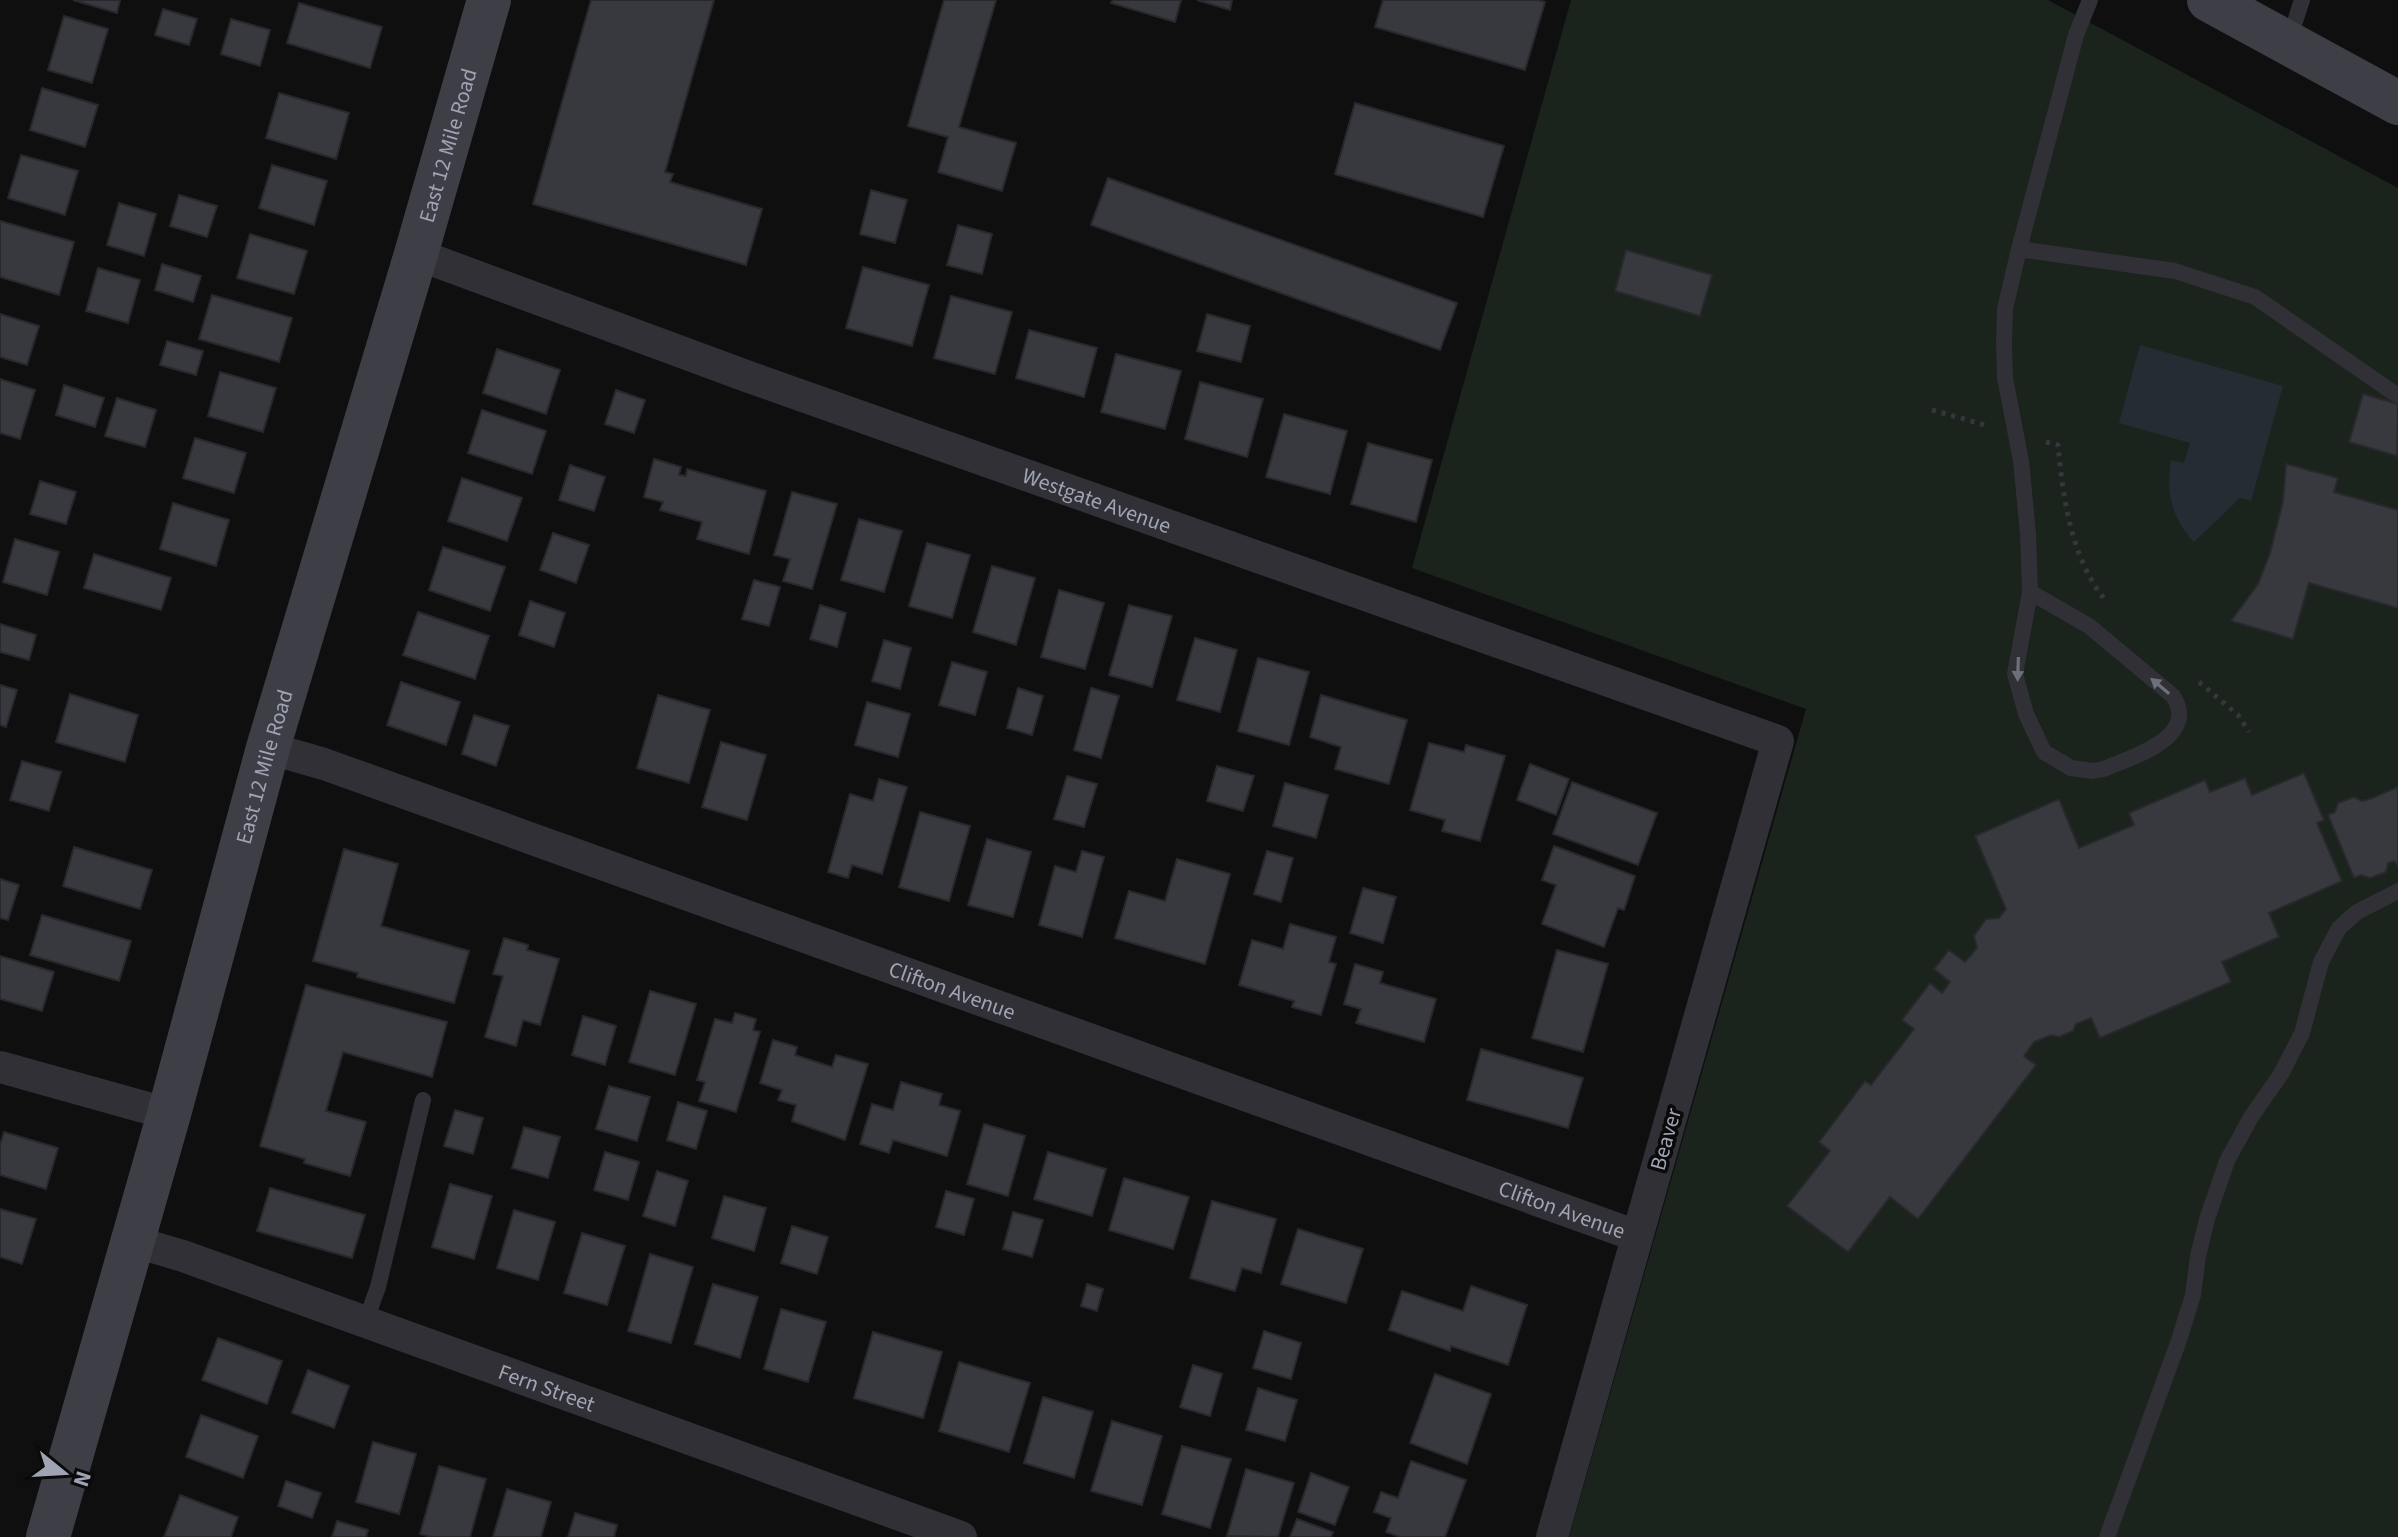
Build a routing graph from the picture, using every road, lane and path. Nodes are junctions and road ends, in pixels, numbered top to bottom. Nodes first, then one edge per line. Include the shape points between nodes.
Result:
1 (489, 0) edge
2 (2090, 0) edge
3 (2209, 0) edge
4 (2302, 0) edge
5 (2287, 43) junction
6 (2398, 103) edge
7 (2019, 249) junction
8 (416, 254) junction
9 (2398, 396) edge
10 (1932, 410) dead end
11 (1993, 427) dead end
12 (2038, 440) dead end
13 (2030, 592) junction
14 (2117, 611) dead end
15 (2195, 679) dead end
16 (2249, 732) dead end
17 (1778, 741) joint
18 (268, 748) junction
19 (2398, 891) edge
20 (0, 1067) edge
21 (423, 1100) dead end
22 (169, 1114) junction
23 (1637, 1236) junction
24 (132, 1241) junction
25 (365, 1323) junction
26 (48, 1537) edge
27 (961, 1537) edge
28 (1552, 1537) edge
29 (2107, 1537) edge

1 - 8 main road, East 12 Mile Road
2 - 7 lane
3 - 5 main road
4 - 5 lane
5 - 6 main road
7 - 9 lane via 2175,271 2255,297
7 - 13 lane via 2005,309 2004,358 2021,461
8 - 17 street, Westgate Avenue
8 - 18 main road, East 12 Mile Road
10 - 11 path
12 - 14 path via 2058,445 2069,519 2082,560 2101,595
13 -> 13 lane via 2015,674 2044,752 2071,768 2093,771 2166,740 2180,712 2173,696 2089,626
15 - 16 path via 2238,715
17 - 23 street, Beaver
18 - 22 main road, East 12 Mile Road
18 - 23 street, Clifton Avenue via 339,769
19 - 29 lane via 2339,928 2321,962 2302,1033 2227,1161 2207,1219 2178,1343
20 - 22 street
21 - 25 lane
22 - 24 main road, East 12 Mile Road
23 - 28 street, Beaver
24 - 25 street, Fern Street
24 - 26 main road, East 12 Mile Road
25 - 27 street, Fern Street

